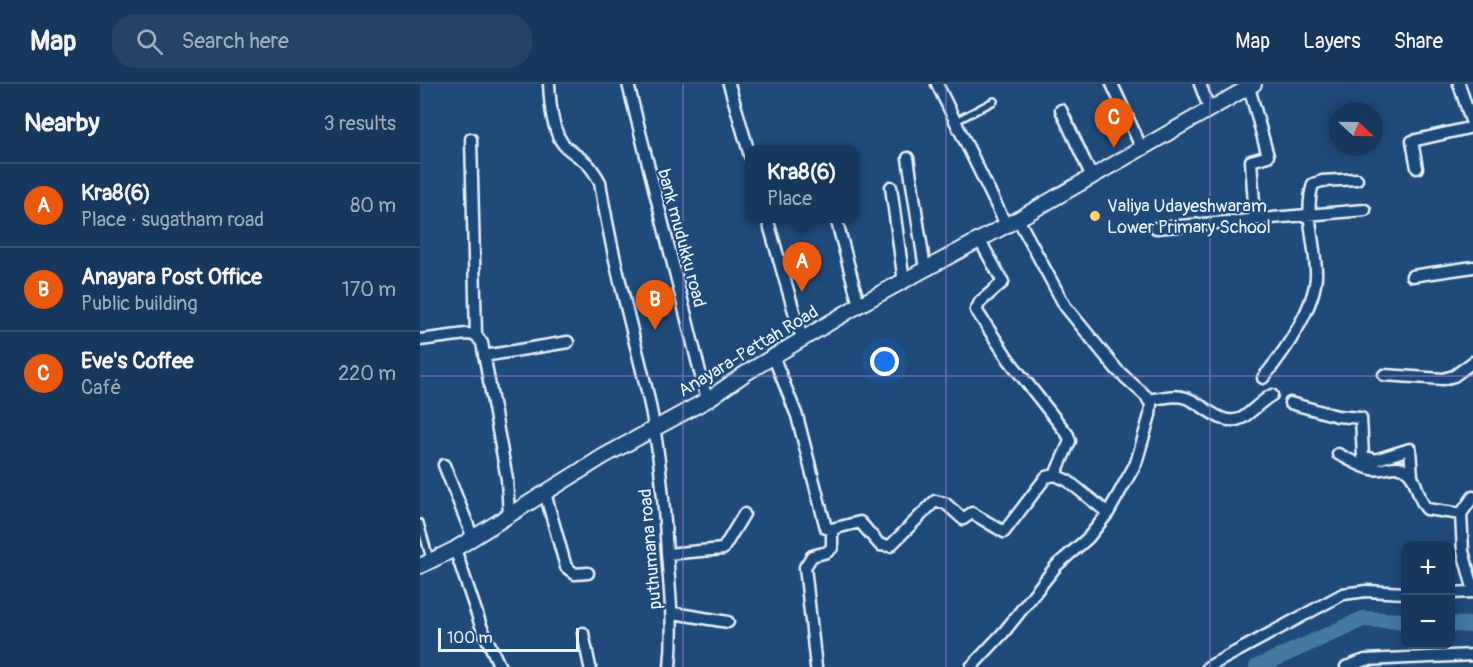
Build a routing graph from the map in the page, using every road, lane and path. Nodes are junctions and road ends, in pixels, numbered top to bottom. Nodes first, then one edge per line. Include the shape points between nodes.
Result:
1 (549, 84) edge
2 (628, 84) edge
3 (729, 84) edge
4 (937, 84) edge
5 (1112, 84) edge
6 (1200, 84) edge
7 (1459, 84) edge
8 (1251, 85) edge
9 (994, 100) dead end
10 (1209, 108) junction
11 (1061, 110) dead end
12 (955, 122) junction
13 (1473, 128) edge
14 (471, 140) dead end
15 (747, 145) edge
16 (1142, 149) junction
17 (908, 158) dead end
18 (1417, 168) dead end
19 (1092, 177) junction
20 (1357, 179) dead end
21 (891, 187) dead end
22 (1365, 210) dead end
23 (1308, 214) junction
24 (1255, 218) junction
25 (1012, 222) junction
26 (768, 223) edge
27 (837, 223) edge
28 (1156, 228) dead end
29 (980, 239) junction
30 (1473, 267) edge
31 (925, 269) junction
32 (1413, 276) dead end
33 (904, 282) junction
34 (860, 305) junction
35 (476, 336) junction
36 (802, 339) junction
37 (420, 340) edge
38 (568, 342) dead end
39 (484, 356) junction
40 (774, 358) junction
41 (1473, 362) edge
42 (1384, 375) dead end
43 (1263, 378) dead end
44 (1272, 395) dead end
45 (707, 400) junction
46 (1148, 400) junction
47 (1290, 404) dead end
48 (653, 428) junction
49 (1338, 454) dead end
50 (444, 465) dead end
51 (1055, 474) junction
52 (1412, 476) junction
53 (545, 493) junction
54 (1473, 497) edge
55 (1108, 513) junction
56 (744, 514) dead end
57 (1461, 514) junction
58 (509, 516) junction
59 (420, 523) edge
60 (832, 529) junction
61 (473, 538) junction
62 (455, 549) junction
63 (668, 554) junction
64 (425, 564) edge
65 (588, 573) dead end
66 (1473, 590) edge
67 (1455, 592) edge
68 (1401, 593) edge
69 (673, 613) junction
70 (728, 622) dead end
71 (583, 633) dead end
72 (1473, 655) edge
73 (501, 667) edge
74 (590, 667) edge
75 (670, 667) edge
76 (816, 667) edge
77 (971, 667) edge
78 (1208, 667) edge
79 (1346, 667) edge

1 - 48 street, puthumana road via 560,138 566,148 588,162 600,182
2 - 45 street, bank mudukku road
3 - 15 street
4 - 12 street
5 - 16 street
6 - 10 street
7 - 13 street
8 - 10 main road, Anayara-Pettah Road
8 - 24 street via 1268,156 1251,161
9 - 12 lane
10 - 16 main road, Anayara-Pettah Road
11 - 19 street
12 - 25 street
13 - 18 street via 1412,141
14 - 35 street
16 - 19 main road, Anayara-Pettah Road
17 - 31 street
19 - 25 main road, Anayara-Pettah Road
20 - 23 street via 1313,184
21 - 33 street
22 - 23 street
23 - 24 street
23 - 43 street via 1317,275 1310,302
24 - 28 street
25 - 29 main road, Anayara-Pettah Road
25 - 46 street via 1065,306 1117,370
26 - 36 street
27 - 34 street
29 - 31 main road, Anayara-Pettah Road
29 - 51 street via 1003,282 976,310 1009,360 1068,435 1070,441
30 - 32 street
31 - 33 main road, Anayara-Pettah Road
33 - 34 main road, Anayara-Pettah Road
34 - 36 main road, Anayara-Pettah Road
35 - 37 street
35 - 39 street
36 - 40 main road, Anayara-Pettah Road
38 - 39 street
39 - 58 street via 507,479
40 - 45 main road, Anayara-Pettah Road
40 - 60 street via 797,416 823,524
41 - 42 street via 1443,379
44 - 46 street via 1242,418 1232,420 1204,410 1186,398
45 - 48 main road, Anayara-Pettah Road
46 - 55 street via 1150,415 1137,463
47 - 52 street via 1361,418 1364,456 1374,460 1410,449
48 - 53 main road, Anayara-Pettah Road
48 - 63 street, puthumana road
49 - 52 street via 1377,470 1397,466
50 - 61 street
51 - 55 street
51 - 60 street via 1046,477 1004,532 978,514 963,519 945,503 935,501 890,546 880,545 860,522
52 - 57 street via 1427,509
53 - 58 main road, Anayara-Pettah Road
53 - 65 street via 566,567 575,574
54 - 57 street
55 - 77 street
56 - 63 street via 723,549
57 - 66 street via 1463,551
58 - 61 main road, Anayara-Pettah Road
59 - 64 lane
60 - 76 street via 832,548 812,556 805,567
61 - 62 main road, Anayara-Pettah Road
62 - 64 main road, Anayara-Pettah Road
62 - 73 street via 481,626
63 - 69 street, puthumana road
66 - 67 street
68 - 78 street via 1343,594
69 - 70 street
69 - 75 street, puthumana road
71 - 74 street
72 - 79 street via 1365,660

